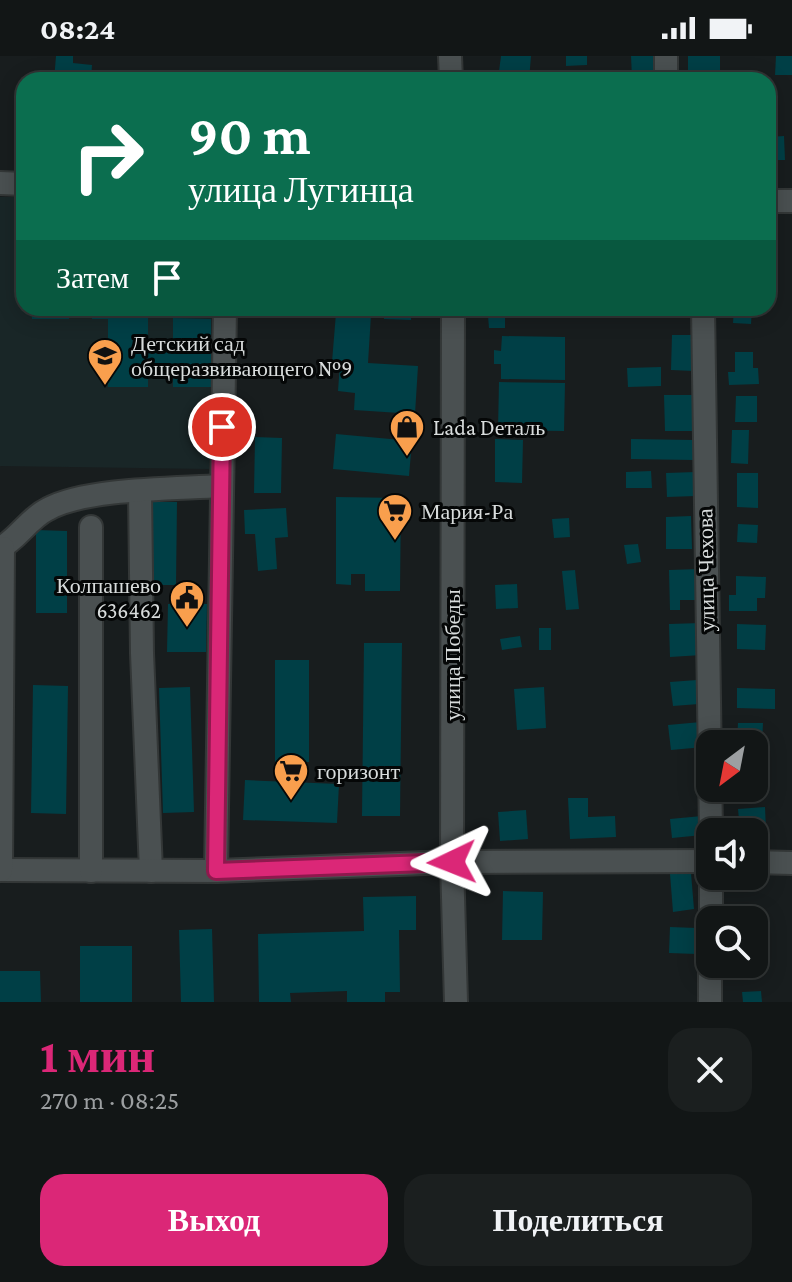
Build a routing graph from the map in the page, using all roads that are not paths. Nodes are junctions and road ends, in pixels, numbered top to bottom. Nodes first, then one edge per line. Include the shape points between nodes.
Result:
1 (225, 316) edge
2 (453, 316) edge
3 (703, 316) edge
4 (220, 486) junction
5 (140, 492) junction
6 (91, 527) dead end
7 (1, 548) edge
8 (711, 818) edge
9 (696, 861) edge
10 (452, 862) junction
11 (768, 862) edge
12 (792, 863) edge
13 (1, 870) edge
14 (91, 871) junction
15 (151, 871) junction
16 (216, 871) junction
17 (710, 978) edge
18 (456, 1002) edge
19 (710, 1002) edge

1 - 4 street
2 - 10 street, улица Победы
3 - 8 street, улица Чехова
4 - 5 street
4 - 16 street
5 - 7 street via 48,508
5 - 15 street
6 - 14 street
7 - 13 street
9 - 10 street
10 - 16 street
10 - 18 street, улица Победы
11 - 12 street
13 - 14 street
14 - 15 street
15 - 16 street
17 - 19 street

